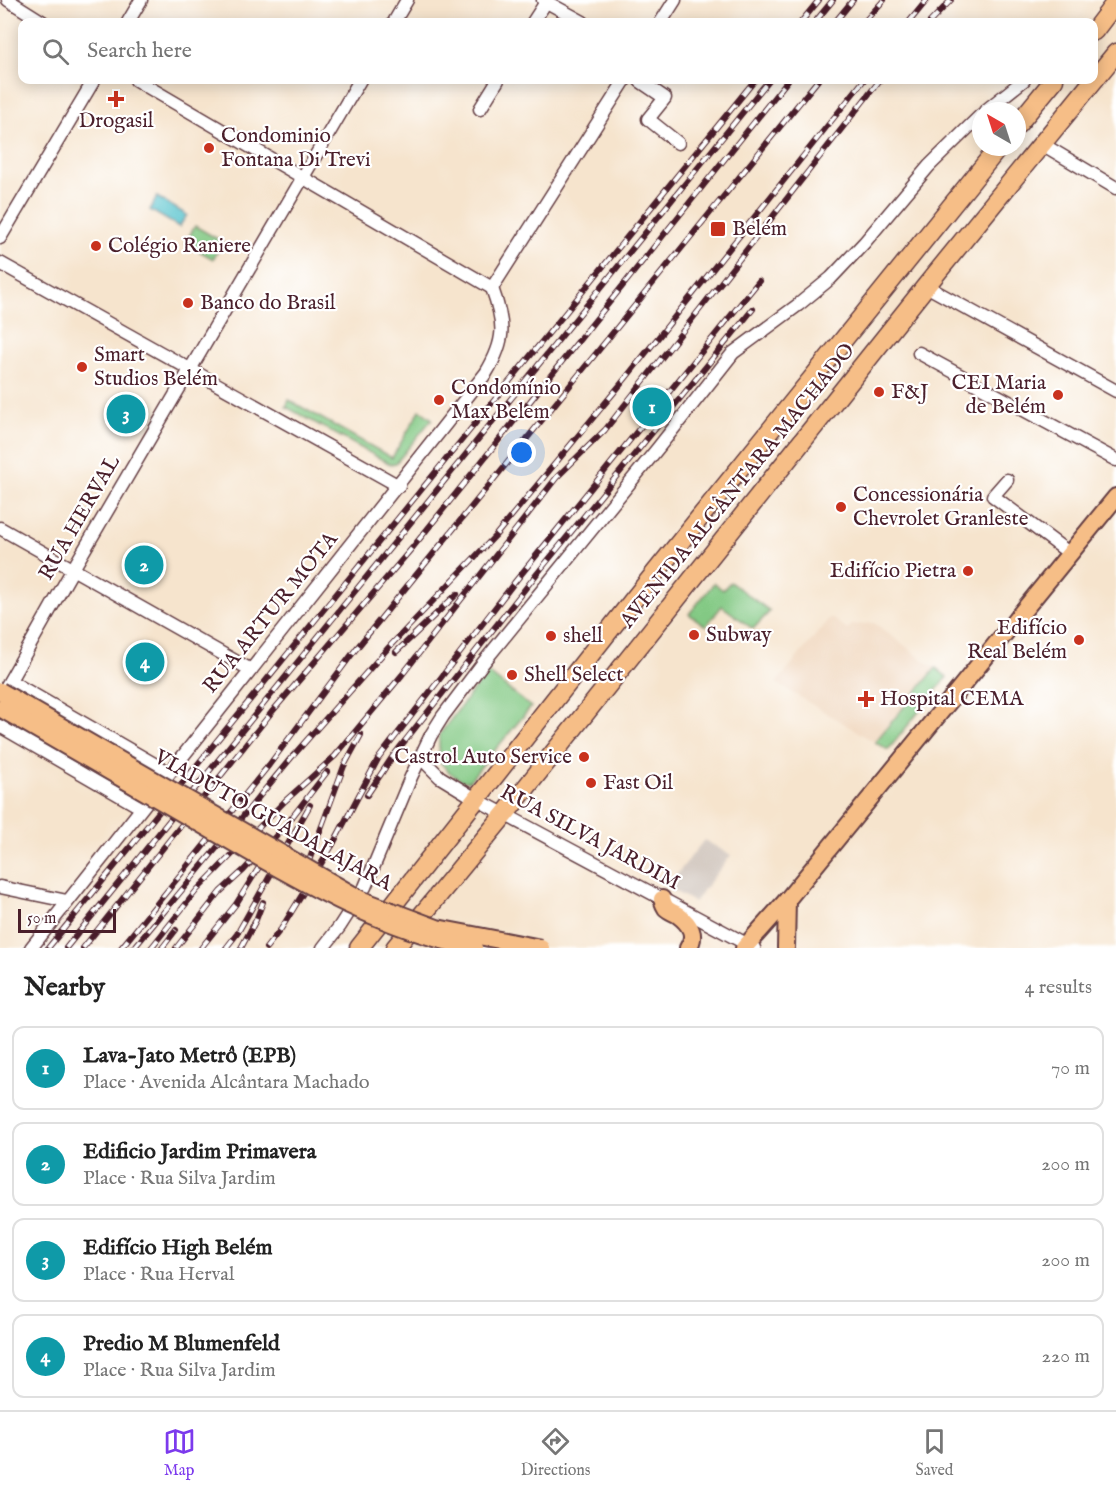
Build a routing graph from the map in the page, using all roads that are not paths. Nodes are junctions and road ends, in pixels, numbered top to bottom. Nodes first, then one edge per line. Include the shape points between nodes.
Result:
1 (8, 0) edge
2 (141, 0) edge
3 (407, 0) edge
4 (675, 0) edge
5 (544, 1) edge
6 (1116, 3) edge
7 (37, 18) edge
8 (130, 18) edge
9 (396, 18) edge
10 (536, 18) edge
11 (576, 18) edge
12 (664, 18) edge
13 (1098, 25) edge
14 (1116, 53) edge
15 (1098, 75) edge
16 (92, 84) edge
17 (143, 84) edge
18 (358, 84) edge
19 (496, 84) edge
20 (622, 84) edge
21 (644, 84) edge
22 (1019, 84) edge
23 (1051, 84) edge
24 (1091, 84) edge
25 (996, 102) edge
26 (480, 109) dead end
27 (1026, 113) edge
28 (972, 124) edge
29 (678, 143) dead end
30 (1042, 144) junction
31 (992, 156) edge
32 (302, 177) junction
33 (1116, 189) edge
34 (0, 238) edge
35 (0, 263) edge
36 (926, 286) junction
37 (492, 288) junction
38 (919, 353) dead end
39 (190, 369) junction
40 (1116, 391) edge
41 (1116, 460) edge
42 (1007, 480) dead end
43 (399, 486) junction
44 (1116, 497) edge
45 (0, 528) edge
46 (1070, 553) junction
47 (73, 569) junction
48 (251, 670) junction
49 (5, 686) edge
50 (0, 698) edge
51 (0, 708) edge
52 (0, 726) edge
53 (420, 757) junction
54 (168, 772) junction
55 (476, 799) junction
56 (140, 807) junction
57 (505, 814) junction
58 (0, 887) edge
59 (662, 899) junction
60 (787, 900) junction
61 (67, 901) junction
62 (749, 947) edge
63 (31, 948) edge
64 (323, 948) edge
65 (359, 948) edge
66 (395, 948) edge
67 (474, 948) edge
68 (541, 948) edge
69 (688, 948) edge
70 (786, 948) edge

1 - 7 street
2 - 8 street
3 - 9 street
4 - 12 street
5 - 10 street
5 - 11 street
6 - 13 highway
14 - 15 highway, AVENIDA ALCÂNTARA MACHADO
16 - 34 street
17 - 32 street
18 - 32 street, RUA HERVAL
19 - 26 street
20 - 37 street
21 - 29 street via 665,98 648,119
22 - 25 street
23 - 27 highway
24 - 30 highway, AVENIDA ALCÂNTARA MACHADO
28 - 53 street via 929,166 831,278 733,353 460,692
30 - 33 street
30 - 36 highway, AVENIDA ALCÂNTARA MACHADO
31 - 55 highway, AVENIDA ALCÂNTARA MACHADO
32 - 37 street
32 - 39 street, RUA HERVAL
35 - 39 street
36 - 40 street
36 - 57 highway, AVENIDA ALCÂNTARA MACHADO
37 - 43 street, RUA ARTUR MOTA via 503,333 496,356
38 - 41 street
39 - 43 street
39 - 47 street, RUA HERVAL
42 - 46 street via 993,496
43 - 48 street, RUA ARTUR MOTA
44 - 46 main road
45 - 47 street
46 - 60 main road
47 - 48 street
47 - 49 street, RUA HERVAL
48 - 54 street, RUA ARTUR MOTA
49 - 50 street, RUA HERVAL
49 - 54 street
49 - 68 main road, VIADUTO GUADALAJARA, bridge via 360,899 437,928
51 - 67 main road, VIADUTO GUADALAJARA, bridge via 312,888 396,927
52 - 56 street
53 - 55 street, RUA SILVA JARDIM via 440,777
53 - 64 street via 365,887
54 - 56 street, RUA ARTUR MOTA
55 - 57 street, RUA SILVA JARDIM
55 - 65 highway, AVENIDA ALCÂNTARA MACHADO
56 - 61 street, RUA ARTUR MOTA
57 - 59 street, RUA SILVA JARDIM
57 - 66 highway, AVENIDA ALCÂNTARA MACHADO
58 - 61 street
59 - 62 street, RUA SILVA JARDIM
59 - 69 main road via 666,909 690,927 692,942
60 - 62 main road
60 - 70 main road
61 - 63 street, RUA ARTUR MOTA

